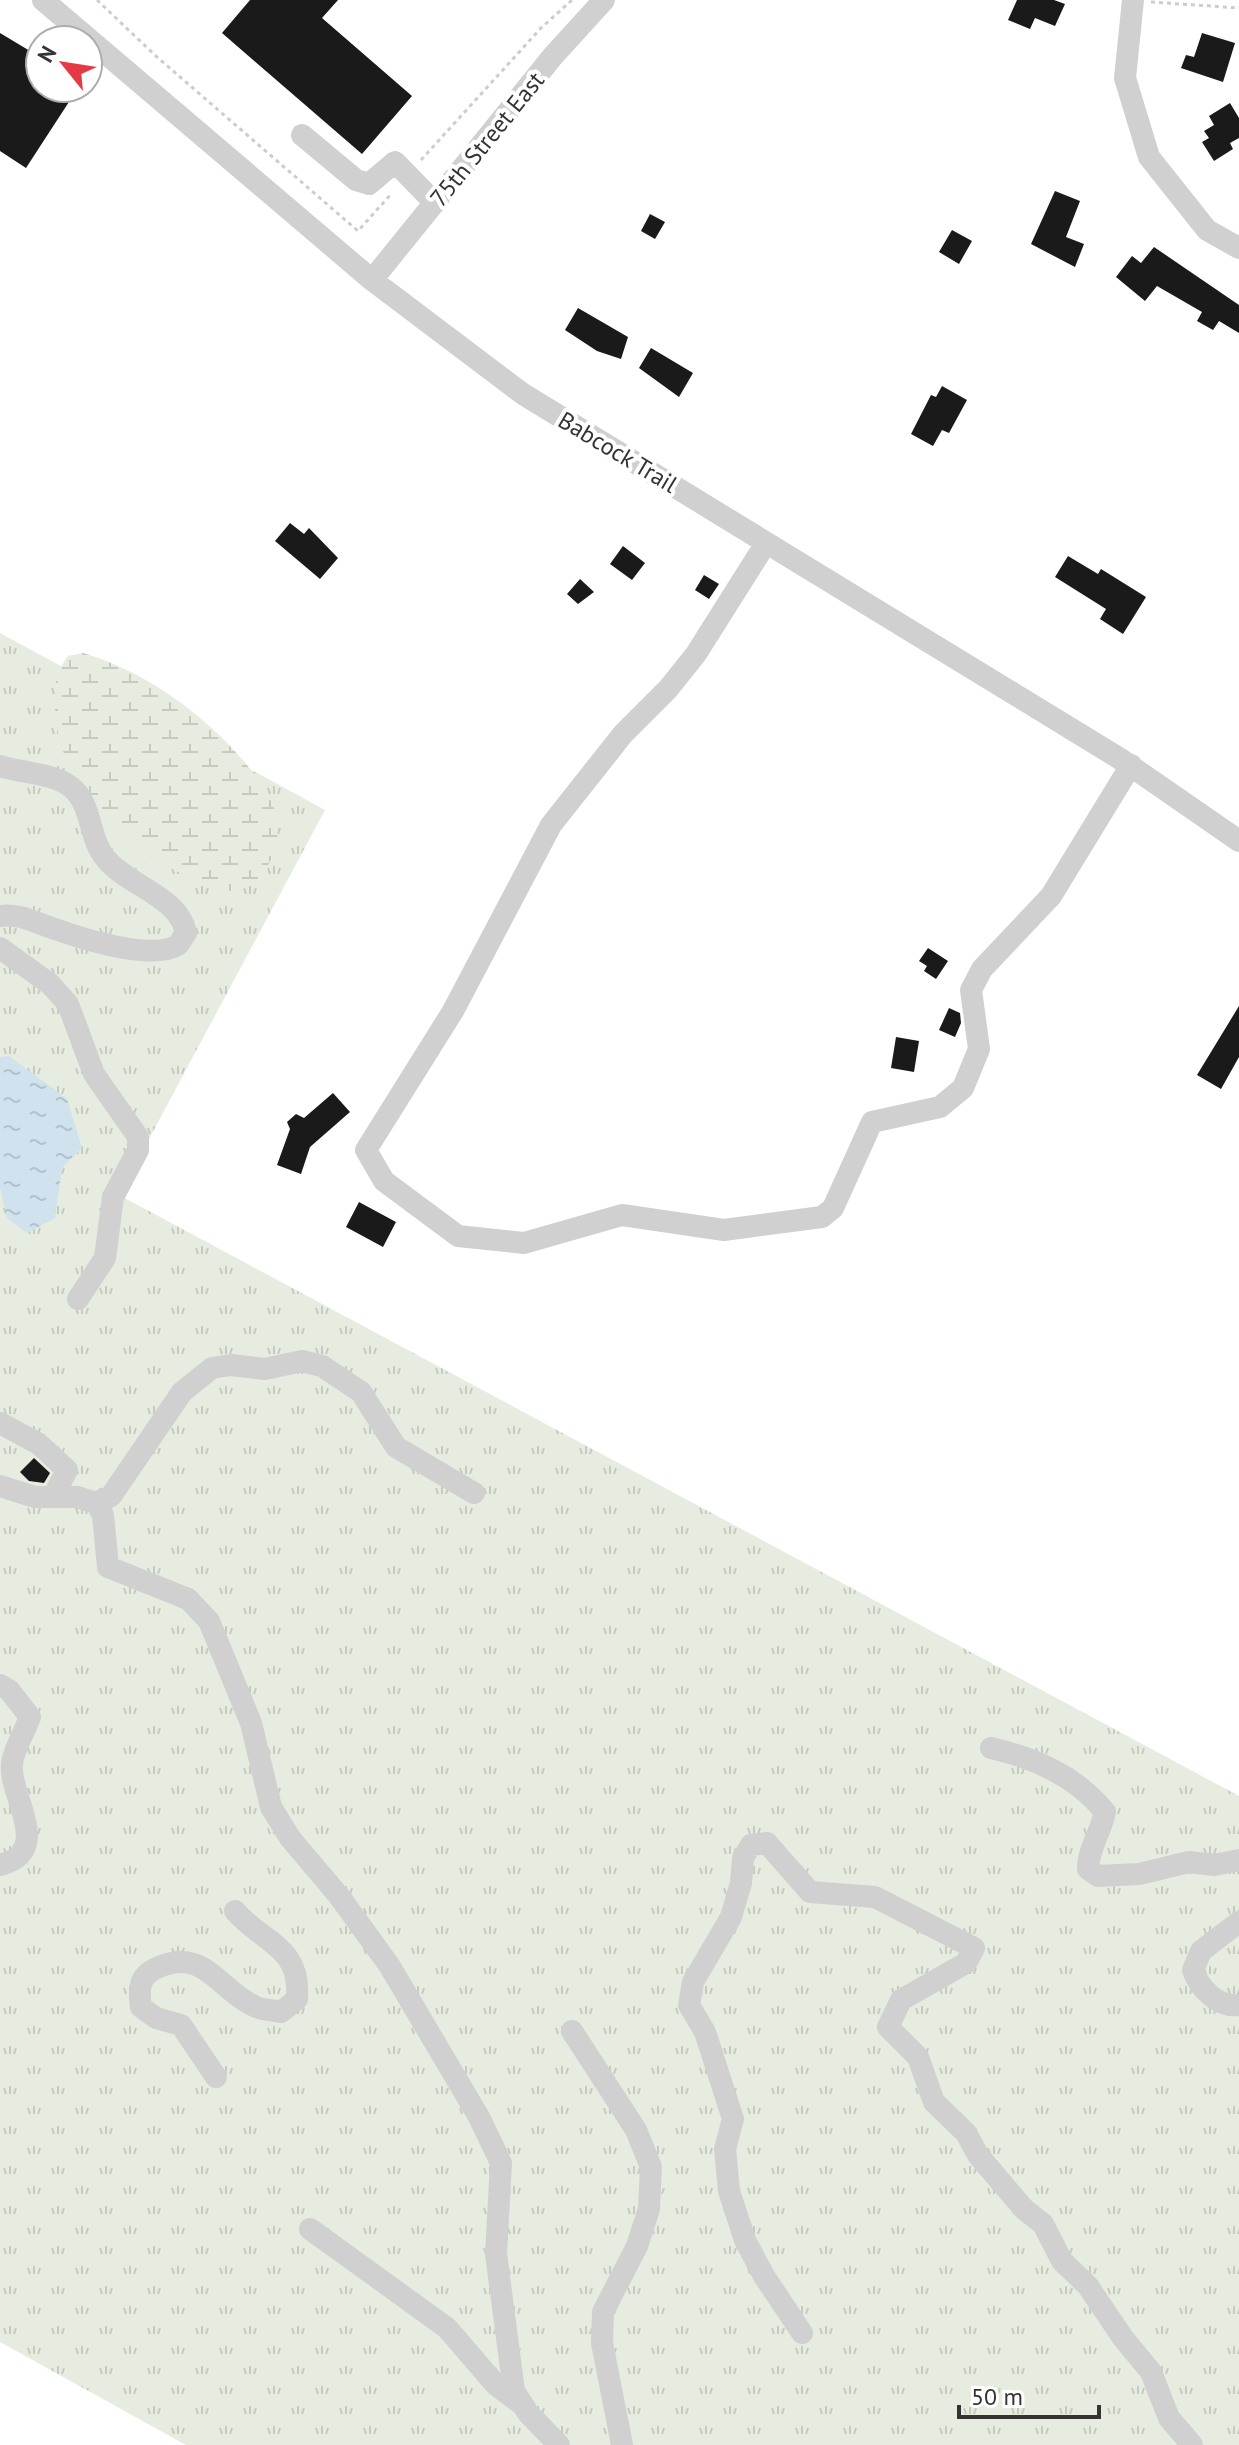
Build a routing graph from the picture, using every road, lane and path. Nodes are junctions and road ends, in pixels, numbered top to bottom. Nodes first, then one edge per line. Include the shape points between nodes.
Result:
1 (43, 0) edge
2 (97, 0) edge
3 (572, 0) edge
4 (604, 0) edge
5 (1133, 0) edge
6 (1239, 8) edge
7 (302, 135) dead end
8 (407, 176) junction
9 (435, 203) junction
10 (1239, 248) edge
11 (372, 280) junction
12 (766, 543) junction
13 (1131, 765) junction
14 (0, 766) edge
15 (1239, 841) edge
16 (0, 916) edge
17 (0, 948) edge
18 (78, 1299) dead end
19 (0, 1423) edge
20 (0, 1486) edge
21 (474, 1493) dead end
22 (53, 1497) junction
23 (96, 1503) junction
24 (0, 1685) edge
25 (991, 1748) dead end
26 (1239, 1860) edge
27 (0, 1865) edge
28 (235, 1911) dead end
29 (1239, 1922) edge
30 (1239, 2005) edge
31 (572, 2031) dead end
32 (216, 2077) dead end
33 (310, 2229) dead end
34 (802, 2333) dead end
35 (524, 2407) junction
36 (559, 2445) edge
37 (622, 2445) edge
38 (1192, 2445) edge

1 - 11 street, Babcock Trail
2 - 8 path via 358,231
3 - 8 path
4 - 9 street, 75th Street East
5 - 6 path
5 - 10 street via 1125,78 1149,157 1207,230
7 - 8 street via 356,180 369,184 395,162
8 - 9 street
9 - 11 street, 75th Street East
11 - 12 street, Babcock Trail via 523,394
12 - 13 street, Babcock Trail
12 - 13 street via 696,654 551,825 453,1011 366,1150 384,1181 458,1236 524,1243 622,1215 724,1230 822,1217 833,1208 872,1122 940,1107 963,1088 979,1049 971,990 982,969 1051,896
13 - 15 street, Babcock Trail
14 - 16 street via 75,790 101,854 123,876 174,909 186,933 178,945 157,952 88,939 16,915
17 - 18 street via 68,1004 94,1074 138,1137 138,1150 113,1197 105,1258
19 - 22 street via 39,1444 67,1470
20 - 22 street
21 - 23 street via 396,1447 361,1392 322,1366 302,1361 265,1369 212,1368 182,1392 111,1496
22 - 23 street
23 - 35 street via 103,1515 108,1567 188,1599 209,1621 251,1723 271,1807 389,1965 501,2163 499,2297 514,2391
24 - 27 street via 30,1717 12,1763 14,1788 28,1823 24,1846 12,1862
25 - 26 street via 1037,1761 1094,1798 1105,1812 1101,1834 1088,1857 1088,1869 1098,1876
28 - 32 street via 294,1966 297,1999 281,2012 256,2007 200,1965 177,1959 148,1971 138,1987 141,2007 181,2025
29 - 30 street via 1201,1951 1193,1970 1198,1984 1211,1995
31 - 37 street via 636,2130 651,2167 649,2209 637,2246 603,2312 602,2343
33 - 35 street via 447,2328 496,2385
34 - 38 street via 745,2240 726,2163 733,2119 705,2032 689,2005 693,1982 731,1917 743,1858 751,1845 767,1843 810,1892 875,1897 974,1948 966,1963 901,2000 888,2027 918,2057 934,2102 966,2133 1024,2209 1043,2224 1062,2261 1088,2286 1151,2372 1169,2418
35 - 36 street

